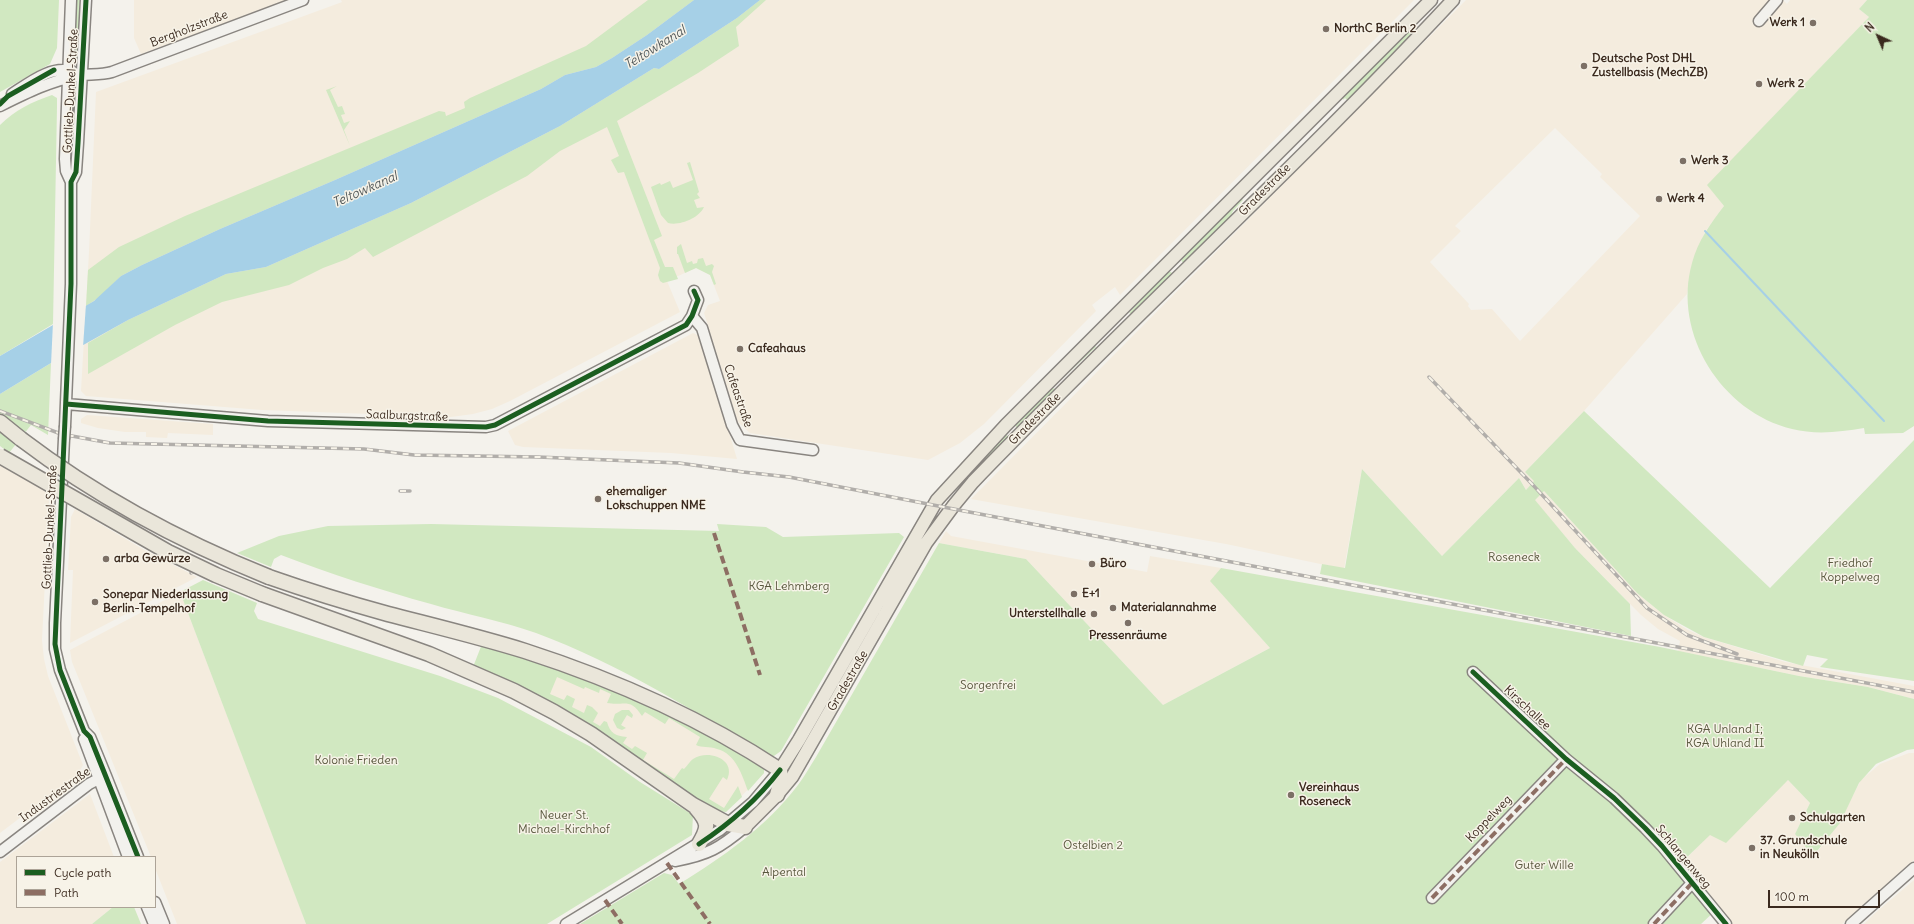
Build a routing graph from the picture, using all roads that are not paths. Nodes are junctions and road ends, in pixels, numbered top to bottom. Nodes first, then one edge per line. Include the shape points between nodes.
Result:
1 (71, 0) edge
2 (86, 0) edge
3 (303, 0) edge
4 (1431, 0) edge
5 (1452, 0) edge
6 (1777, 0) edge
7 (1759, 21) dead end
8 (68, 74) junction
9 (82, 75) junction
10 (0, 105) edge
11 (71, 182) junction
12 (694, 291) dead end
13 (692, 316) junction
14 (66, 404) junction
15 (0, 422) edge
16 (813, 450) dead end
17 (0, 456) edge
18 (1473, 672) dead end
19 (1566, 759) junction
20 (780, 770) junction
21 (102, 777) junction
22 (777, 795) junction
23 (693, 805) junction
24 (728, 824) junction
25 (745, 827) junction
26 (699, 844) junction
27 (0, 852) edge
28 (128, 856) edge
29 (138, 856) edge
30 (667, 863) junction
31 (1914, 868) edge
32 (1692, 884) junction
33 (1432, 898) dead end
34 (156, 904) edge
35 (148, 908) edge
36 (154, 924) edge
37 (164, 924) edge
38 (566, 924) edge
39 (1654, 924) edge
40 (1726, 924) edge
41 (1852, 924) edge

1 - 8 street, Gottlieb-Dunkel-Straße
2 - 9 street, Gottlieb-Dunkel-Straße
3 - 9 street, Bergholzstraße via 112,72
4 - 20 main road, Gradestraße via 1006,425 937,500
5 - 22 main road, Gradestraße via 1096,357 954,505 926,543 800,763
6 - 7 street
8 - 9 street, Bergholzstraße
8 - 10 street, Bergholzstraße
8 - 11 street, Gottlieb-Dunkel-Straße via 66,171
9 - 11 street, Gottlieb-Dunkel-Straße via 76,172
11 - 14 street, Gottlieb-Dunkel-Straße via 71,284
12 - 13 street via 698,300
13 - 14 street, Saalburgstraße via 679,329 495,425 486,427 268,421
13 - 16 street, Cafeastraße via 702,328 732,425 740,440
14 - 21 street, Gottlieb-Dunkel-Straße, bridge via 55,644 60,670 84,731 90,737
15 - 20 highway, bridge via 52,462 137,514 225,560 322,595 525,651 620,684 702,724
17 - 23 highway, bridge via 168,552 216,575 429,654 514,691 591,734
18 - 19 street, Kirschallee
19 - 32 street, Schlangenweg via 1614,798 1645,828
19 - 33 street, Koppelweg
20 - 22 highway via 781,780
20 - 24 street, Gradestraße via 753,802
21 - 27 street, Industriestraße
21 - 28 street, Gottlieb-Dunkel-Straße
21 - 29 street, Gottlieb-Dunkel-Straße
22 - 25 main road, Gradestraße
23 - 24 highway
23 - 26 highway via 706,824 706,832
24 - 25 highway
24 - 26 street, Gradestraße
25 - 30 street, Gradestraße via 709,852
26 - 30 street, Gradestraße
30 - 38 street, Gradestraße
31 - 41 street
32 - 39 street
32 - 40 street, Schlangenweg
34 - 37 street
35 - 36 street

